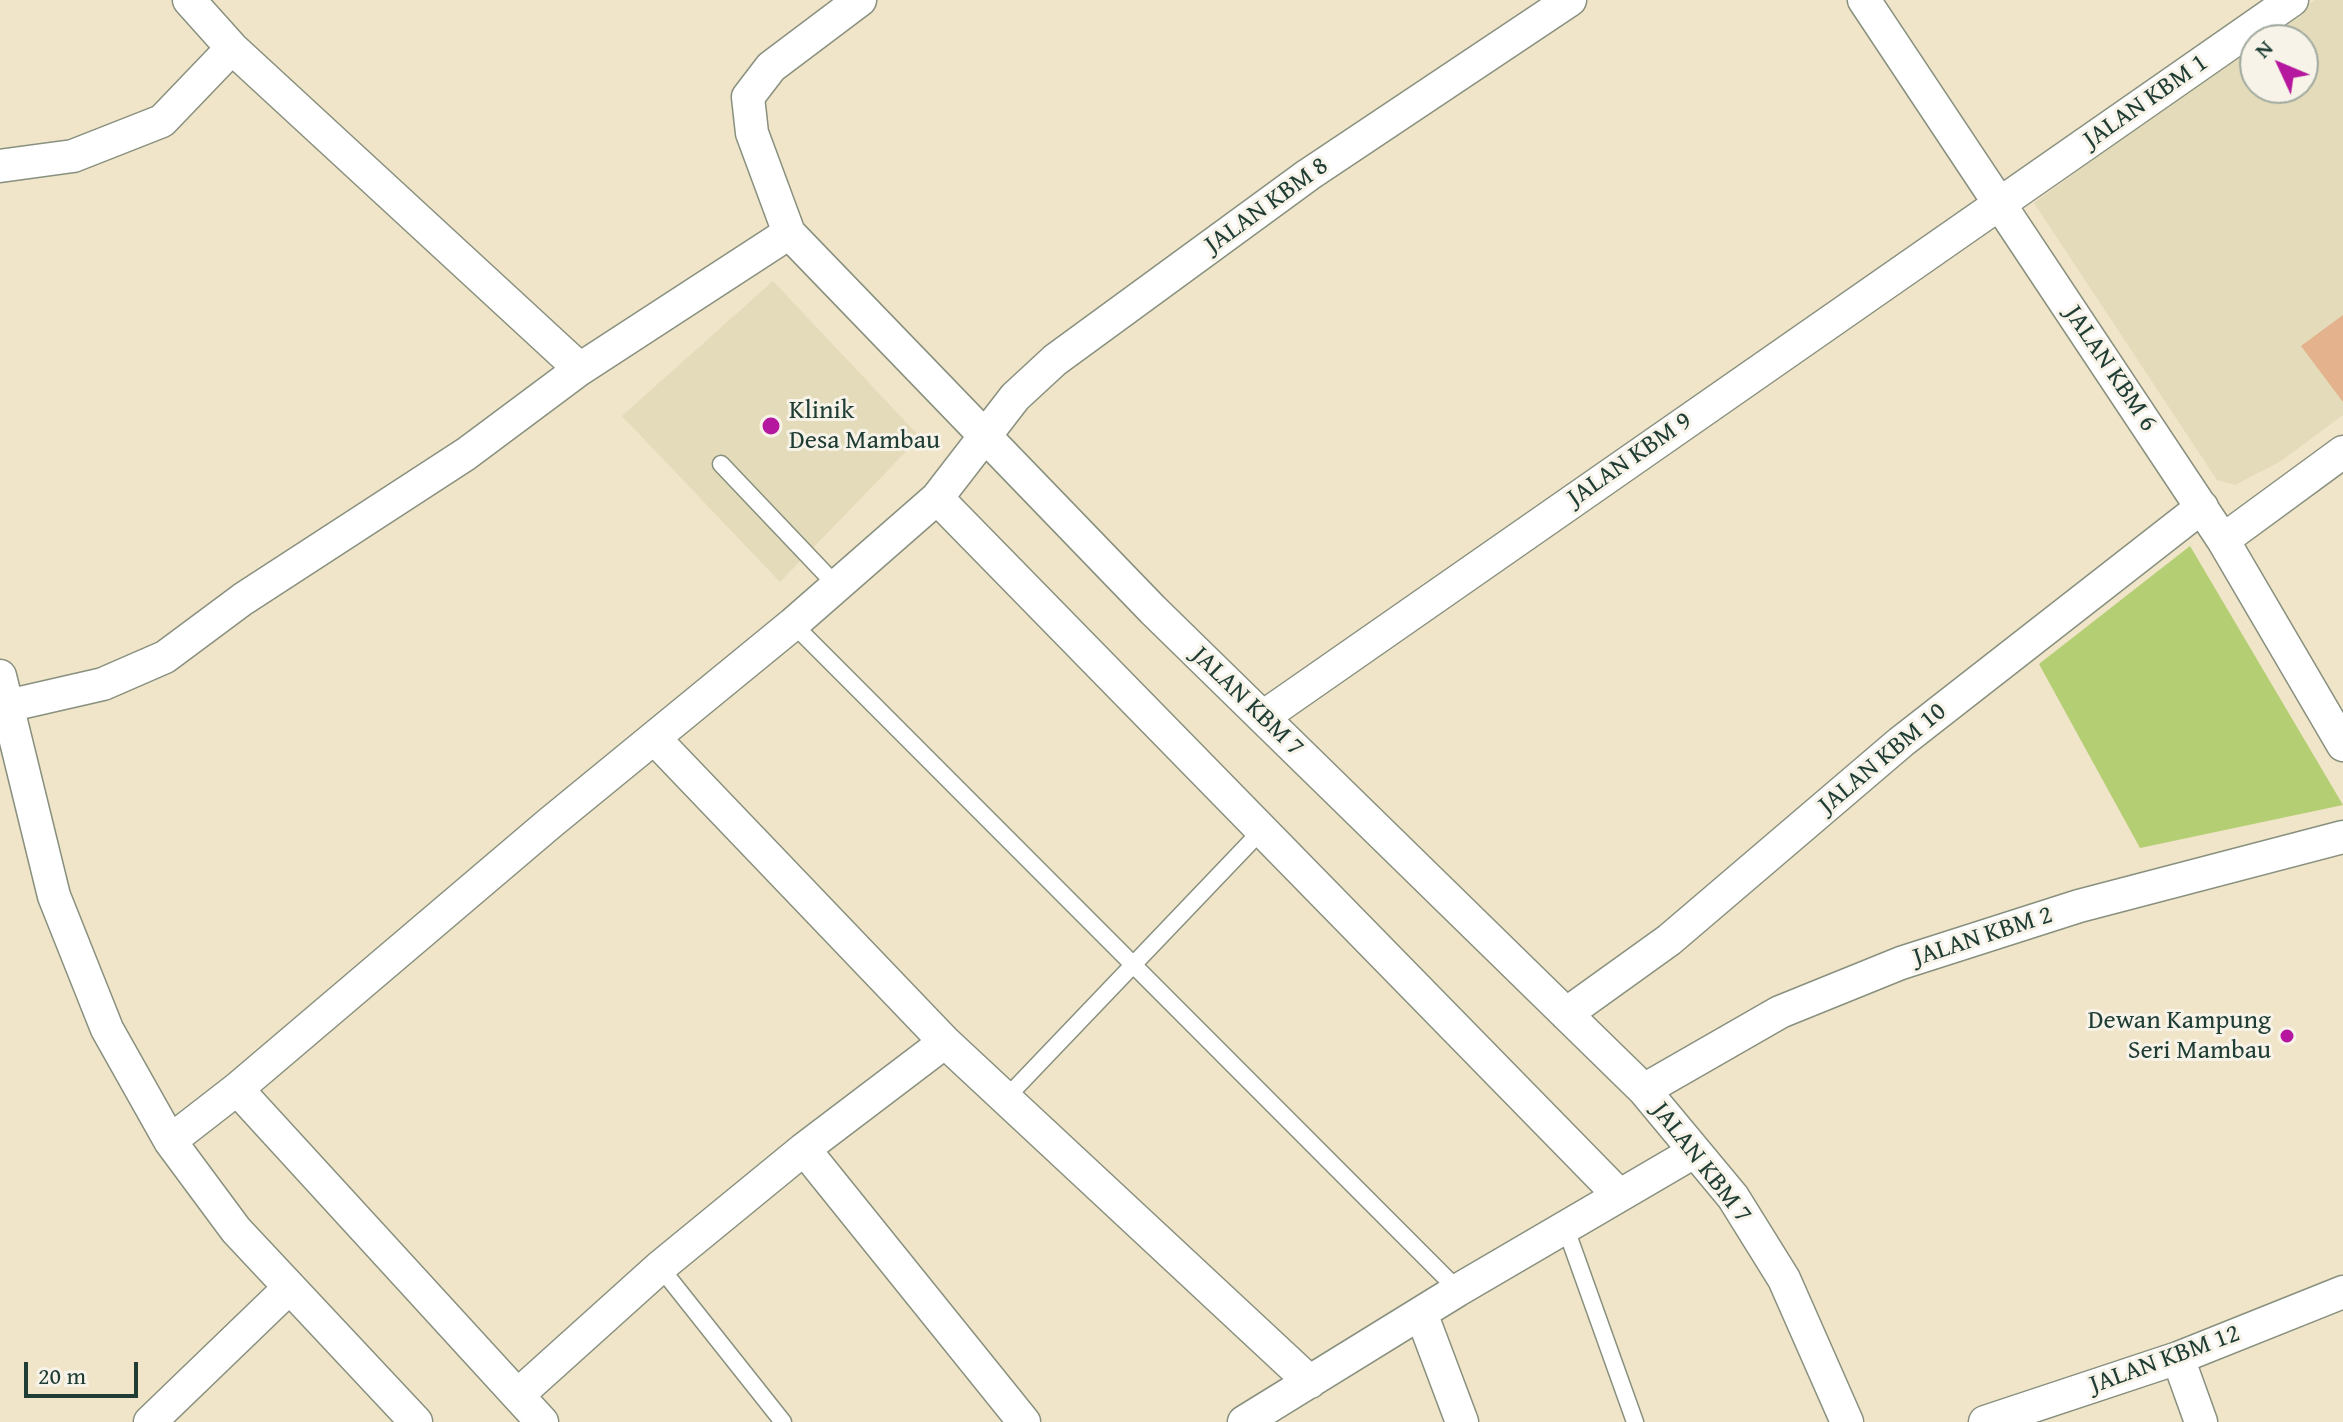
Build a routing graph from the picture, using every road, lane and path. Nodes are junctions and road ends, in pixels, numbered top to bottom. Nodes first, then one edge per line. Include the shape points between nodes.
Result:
1 (189, 0) edge
2 (860, 0) edge
3 (1570, 0) edge
4 (1864, 0) edge
5 (2292, 0) edge
6 (232, 48) junction
7 (0, 166) edge
8 (2000, 204) junction
9 (789, 233) junction
10 (580, 369) junction
11 (984, 435) junction
12 (2343, 452) edge
13 (721, 464) dead end
14 (937, 498) junction
15 (2202, 507) junction
16 (2223, 540) junction
17 (835, 584) junction
18 (793, 624) junction
19 (2, 699) edge
20 (1263, 717) junction
21 (655, 739) junction
22 (2343, 745) edge
23 (1262, 830) junction
24 (2343, 837) edge
25 (1133, 965) junction
26 (1566, 1014) junction
27 (945, 1042) junction
28 (237, 1089) junction
29 (1644, 1090) junction
30 (1005, 1099) junction
31 (170, 1141) junction
32 (804, 1149) junction
33 (1694, 1152) junction
34 (1619, 1195) junction
35 (1566, 1229) junction
36 (660, 1267) junction
37 (288, 1289) junction
38 (1458, 1290) junction
39 (2343, 1292) edge
40 (1421, 1313) junction
41 (2178, 1358) junction
42 (1310, 1382) junction
43 (519, 1394) junction
44 (155, 1420) edge
45 (416, 1422) edge
46 (542, 1422) edge
47 (783, 1422) edge
48 (1024, 1422) edge
49 (1244, 1422) edge
50 (1462, 1422) edge
51 (1635, 1422) edge
52 (1847, 1422) edge
53 (1985, 1422) edge
54 (2201, 1422) edge

1 - 6 street
2 - 9 street, JALAN KBM 7 via 771,67 748,97 752,133
3 - 11 street, JALAN KBM 8 via 1308,175 1055,360
4 - 8 street, JALAN KBM 6
5 - 8 street, JALAN KBM 1
6 - 7 street via 162,121 73,156
6 - 10 street
8 - 15 street, JALAN KBM 6
8 - 20 street, JALAN KBM 9
9 - 10 street
9 - 11 street, JALAN KBM 7
10 - 19 street via 466,454 267,583 165,657 103,684
11 - 14 street, JALAN KBM 8
11 - 20 street, JALAN KBM 7
12 - 16 street
13 - 17 lane
14 - 17 street, JALAN KBM 8
14 - 23 street
15 - 16 street, JALAN KBM 6
15 - 26 street, JALAN KBM 10 via 1901,742 1669,940
16 - 22 street, JALAN KBM 6
17 - 18 street, JALAN KBM 8
18 - 21 street, JALAN KBM 8
18 - 25 lane
19 - 31 street via 54,896 107,1029
20 - 26 street, JALAN KBM 7
21 - 27 street
21 - 28 street, JALAN KBM 8
23 - 25 lane
23 - 34 street
24 - 29 street, JALAN KBM 2 via 2079,906 1901,963 1780,1012
25 - 30 lane
25 - 38 lane
26 - 29 street, JALAN KBM 7
27 - 30 street
27 - 32 street
28 - 31 street, JALAN KBM 8
28 - 43 street
29 - 33 street, JALAN KBM 7
30 - 42 street
31 - 37 street
32 - 36 street
32 - 48 street
33 - 34 street
33 - 52 street, JALAN KBM 7 via 1733,1197 1784,1279
34 - 35 street
35 - 38 street
35 - 51 lane
36 - 43 street
36 - 47 lane
37 - 44 street
37 - 45 street
38 - 40 street
39 - 41 street, JALAN KBM 12
40 - 42 street
40 - 50 street
41 - 53 street, JALAN KBM 12
41 - 54 street
42 - 49 street
43 - 46 street

